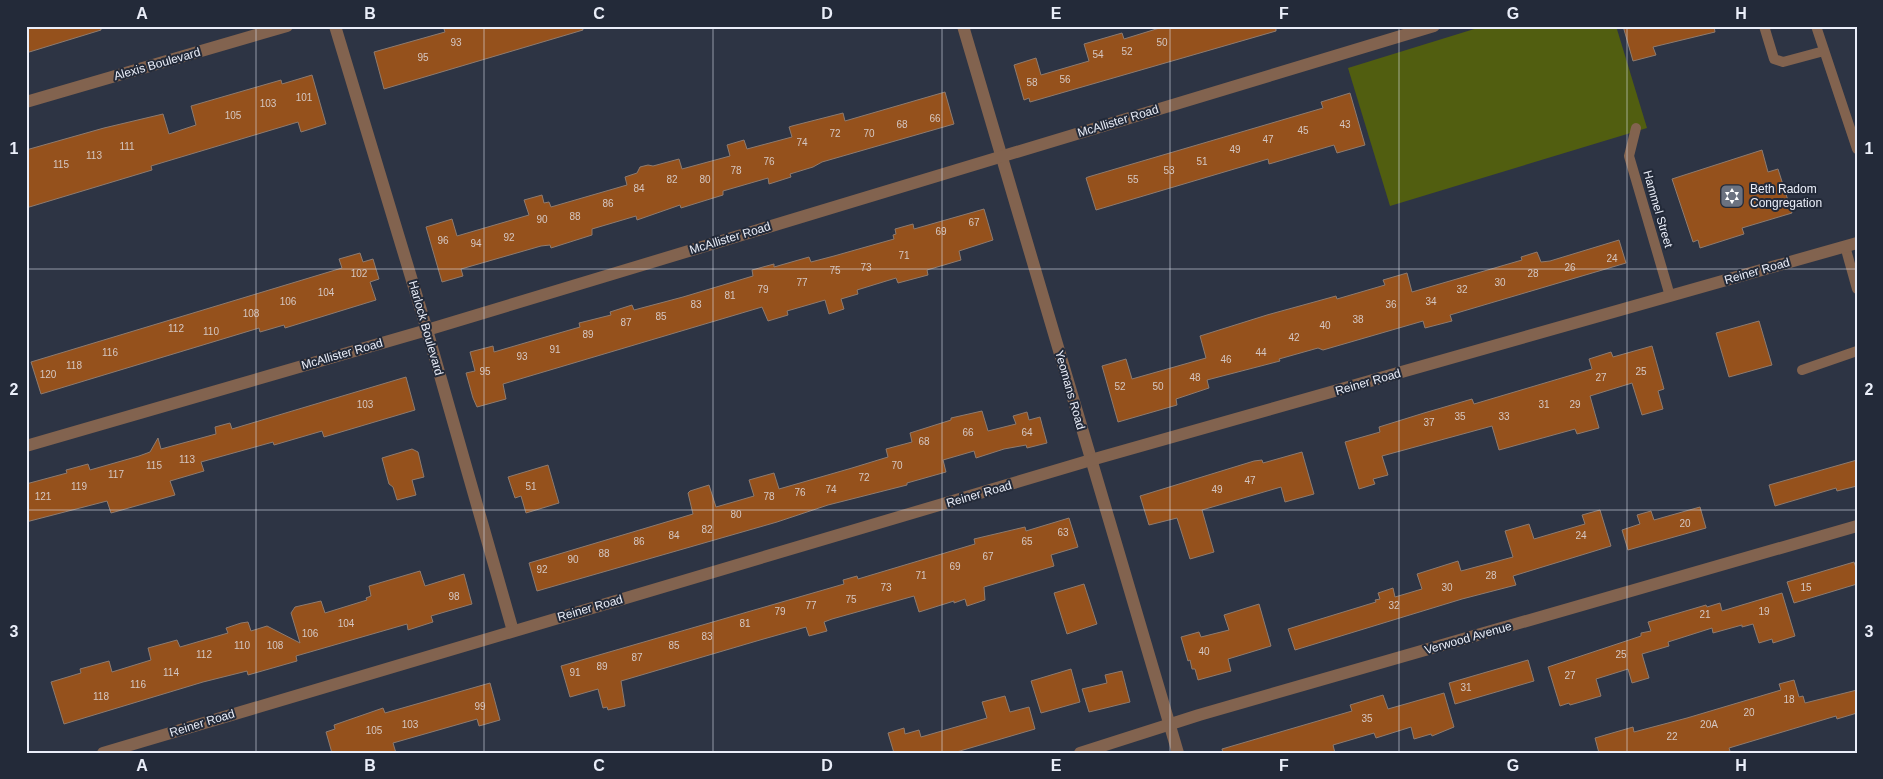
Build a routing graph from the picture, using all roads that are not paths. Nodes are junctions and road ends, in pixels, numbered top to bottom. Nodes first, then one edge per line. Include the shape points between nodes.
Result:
1 (287, 26) edge
2 (334, 26) edge
3 (963, 26) edge
4 (1434, 26) edge
5 (1764, 26) edge
6 (1816, 26) edge
7 (1824, 51) junction
8 (26, 102) edge
9 (1636, 128) dead end
10 (1857, 149) edge
11 (1001, 156) junction
12 (1851, 244) edge
13 (1857, 289) edge
14 (1670, 296) junction
15 (427, 330) junction
16 (1857, 352) edge
17 (1802, 370) dead end
18 (26, 446) edge
19 (1091, 460) junction
20 (1857, 526) edge
21 (513, 631) junction
22 (1170, 724) junction
23 (103, 753) edge
24 (1080, 753) edge
25 (1178, 753) edge

1 - 8 street, Alexis Boulevard
2 - 15 street, Harlock Boulevard
3 - 11 street, Yeomans Road
4 - 11 street, McAllister Road
5 - 7 lane via 1774,59 1783,62
6 - 7 lane
7 - 10 lane
9 - 14 lane, Hammel Street via 1629,156
11 - 15 street, McAllister Road
11 - 19 street, Yeomans Road
12 - 13 lane
12 - 14 street, Reiner Road
14 - 19 street, Reiner Road
15 - 18 street, McAllister Road
15 - 21 street, Harlock Boulevard
16 - 17 lane
19 - 21 street, Reiner Road
19 - 22 street, Yeomans Road
20 - 22 street, Verwood Avenue
21 - 23 street, Reiner Road
22 - 24 street, Verwood Avenue
22 - 25 street, Yeomans Road

